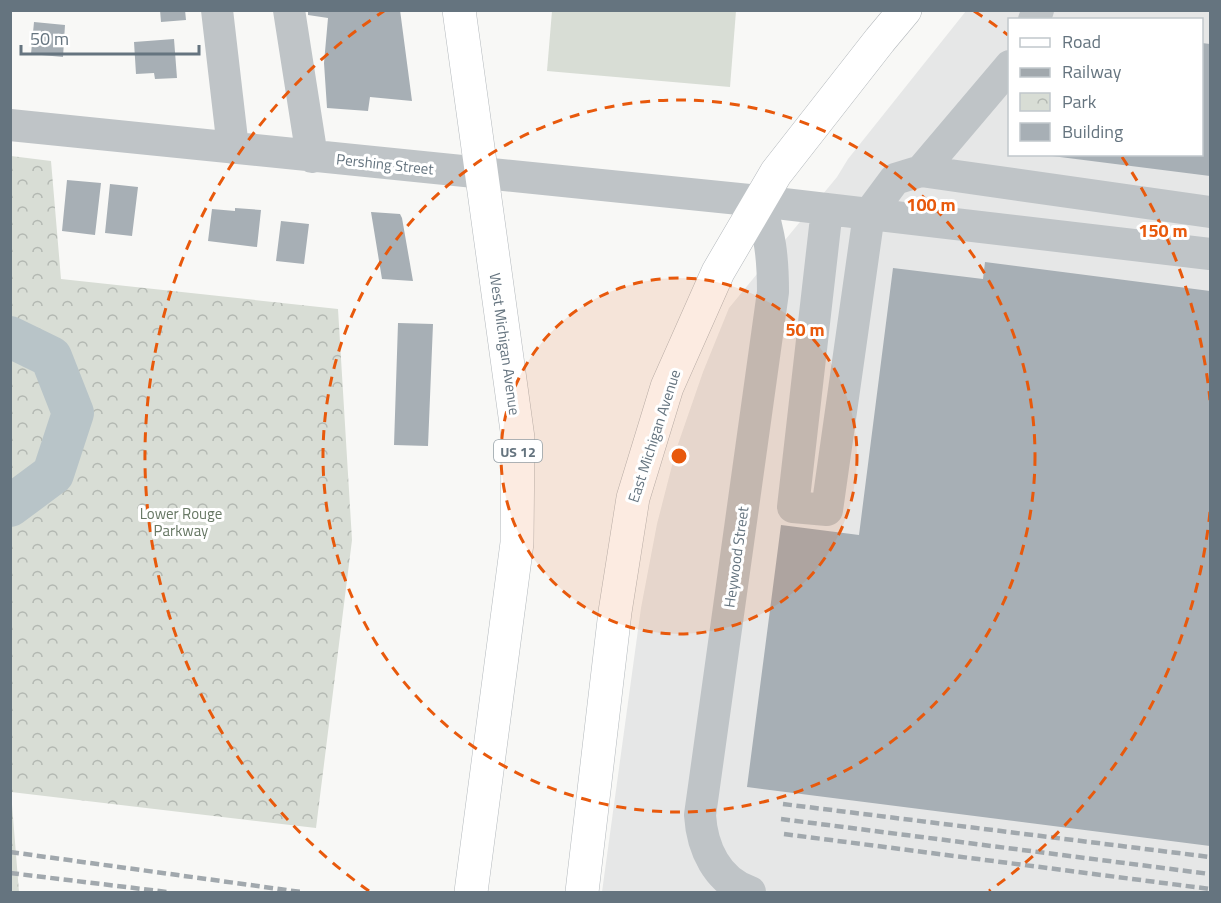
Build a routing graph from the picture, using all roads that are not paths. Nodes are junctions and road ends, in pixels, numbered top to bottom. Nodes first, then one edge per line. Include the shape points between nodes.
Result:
1 (217, 10) edge
2 (289, 10) edge
3 (459, 10) edge
4 (905, 10) edge
5 (1008, 68) edge
6 (10, 124) edge
7 (233, 148) junction
8 (312, 157) junction
9 (921, 171) junction
10 (482, 174) junction
11 (759, 201) junction
12 (827, 209) junction
13 (1210, 212) edge
14 (869, 214) junction
15 (1210, 254) edge
16 (471, 892) edge
17 (582, 892) edge
18 (750, 892) edge

1 - 7 street
2 - 8 street
3 - 10 main road, West Michigan Avenue / US 12
4 - 11 main road, East Michigan Avenue via 776,173
5 - 9 street
6 - 7 street, Pershing Street
7 - 8 street, Pershing Street
8 - 10 street, Pershing Street
9 - 13 street
9 - 14 street via 895,179
10 - 11 street, Pershing Street
10 - 16 main road, West Michigan Avenue / US 12 via 518,438 517,543
11 - 12 street, Pershing Street
11 - 17 main road, East Michigan Avenue via 717,272 667,387 633,498 615,612
11 - 18 street, Heywood Street via 770,235 773,292 700,815 701,832 715,866 742,890
12 - 14 street, Pershing Street
12 - 14 street via 793,507 828,510
14 - 15 street, Pershing Street

